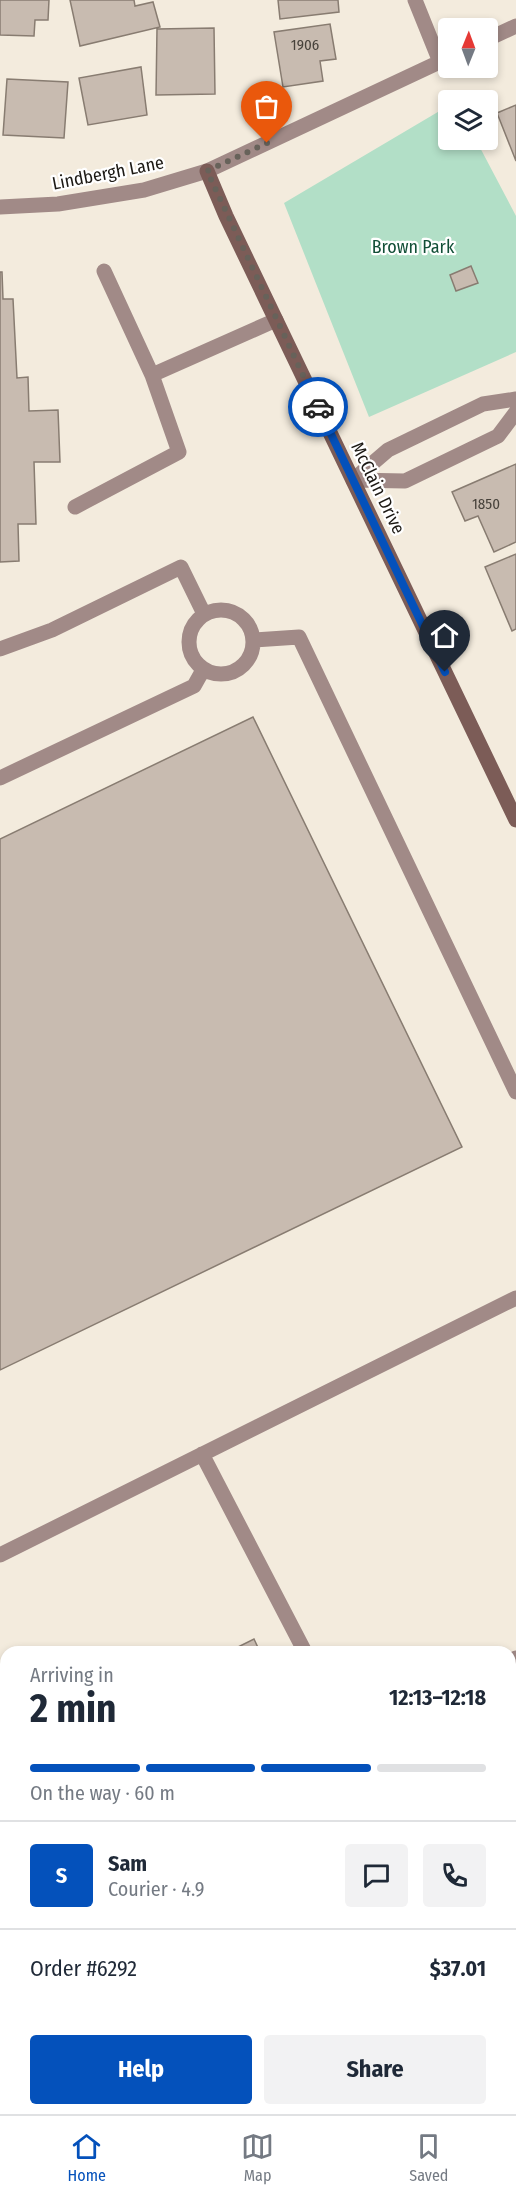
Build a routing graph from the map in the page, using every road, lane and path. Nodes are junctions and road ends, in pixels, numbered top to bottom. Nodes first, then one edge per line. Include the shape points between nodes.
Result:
1 (415, 0) edge
2 (516, 26) edge
3 (498, 34) edge
4 (438, 48) edge
5 (438, 63) edge
6 (207, 171) junction
7 (0, 207) edge
8 (104, 271) dead end
9 (276, 320) junction
10 (152, 375) junction
11 (516, 399) edge
12 (516, 412) edge
13 (353, 480) junction
14 (75, 507) dead end
15 (204, 614) junction
16 (254, 640) junction
17 (0, 649) edge
18 (203, 670) junction
19 (0, 778) edge
20 (516, 820) edge
21 (516, 1092) edge
22 (516, 1298) edge
23 (202, 1454) junction
24 (0, 1554) edge
25 (302, 1646) edge

1 - 4 street
2 - 3 street
5 - 6 street, Lindbergh Lane
6 - 7 street, Lindbergh Lane via 144,190 58,204
6 - 9 street, McClain Drive
8 - 10 street
9 - 10 street
9 - 13 street, McClain Drive
10 - 14 street via 179,452
11 - 13 street via 483,404 388,450
12 - 13 street via 498,436 405,481
13 - 20 street, McClain Drive
15 - 16 street via 226,610 236,614 251,629
15 - 17 street via 181,567 52,630
15 - 18 street via 190,630 188,641 195,663
16 - 18 street via 249,660 233,672 223,675
16 - 21 street via 299,637
18 - 19 street via 194,686
22 - 23 street
23 - 24 street
23 - 25 street

